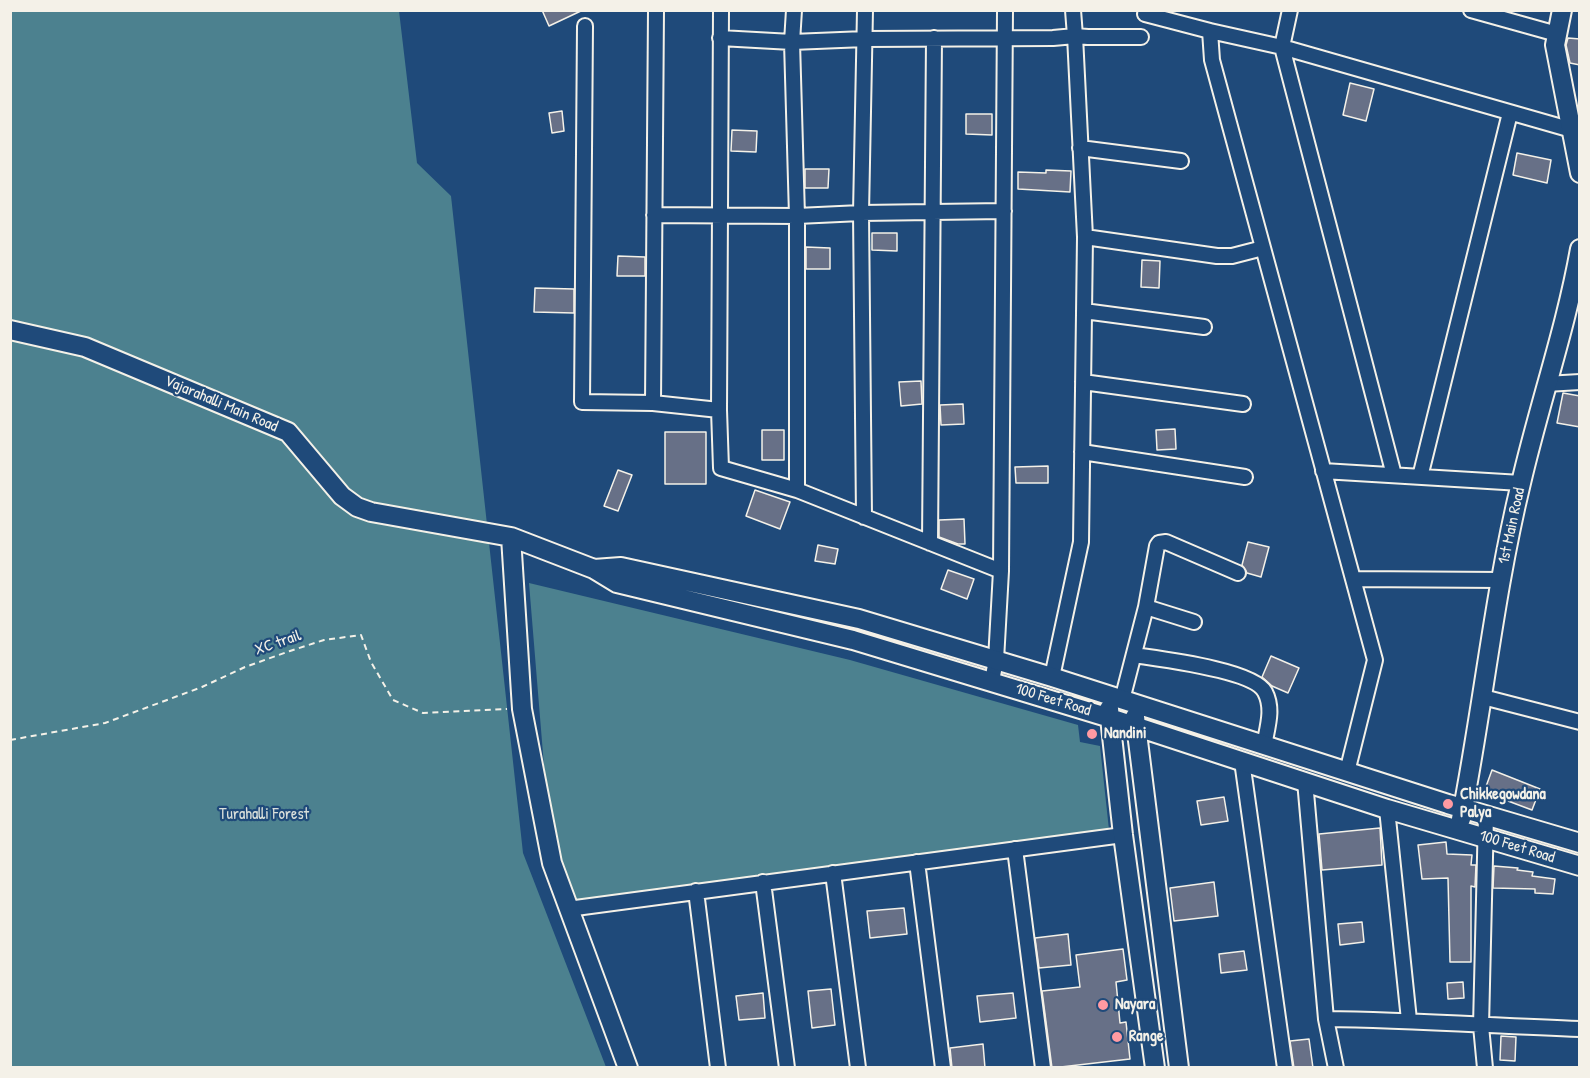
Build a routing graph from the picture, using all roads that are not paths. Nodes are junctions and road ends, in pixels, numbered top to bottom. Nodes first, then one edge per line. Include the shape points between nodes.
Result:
1 (656, 10) edge
2 (721, 10) edge
3 (794, 10) edge
4 (865, 10) edge
5 (1005, 10) edge
6 (1073, 10) edge
7 (1290, 10) edge
8 (1471, 10) edge
9 (1562, 10) edge
10 (1492, 13) edge
11 (1145, 14) dead end
12 (585, 26) dead end
13 (1210, 31) junction
14 (1557, 34) junction
15 (1074, 36) junction
16 (1141, 37) dead end
17 (720, 38) junction
18 (934, 38) junction
19 (1006, 38) junction
20 (865, 39) junction
21 (792, 42) junction
22 (1281, 46) junction
23 (1510, 113) junction
24 (1572, 130) junction
25 (1080, 148) junction
26 (1181, 161) dead end
27 (1580, 173) edge
28 (1004, 211) junction
29 (933, 212) junction
30 (861, 213) junction
31 (721, 214) junction
32 (654, 215) junction
33 (797, 216) junction
34 (1085, 237) junction
35 (1263, 248) junction
36 (1579, 256) edge
37 (1084, 311) junction
38 (1204, 327) dead end
39 (10, 330) edge
40 (1083, 382) junction
41 (1580, 382) edge
42 (1546, 384) junction
43 (653, 403) junction
44 (1243, 404) dead end
45 (719, 410) junction
46 (1082, 452) junction
47 (1323, 471) junction
48 (1394, 475) junction
49 (1245, 477) dead end
50 (1420, 477) junction
51 (1521, 483) junction
52 (797, 490) junction
53 (864, 517) junction
54 (511, 537) junction
55 (930, 543) junction
56 (594, 568) junction
57 (1000, 571) junction
58 (1238, 573) dead end
59 (1353, 579) junction
60 (1501, 580) junction
61 (1146, 607) junction
62 (1194, 622) dead end
63 (1134, 655) junction
64 (996, 660) junction
65 (1052, 677) junction
66 (992, 681) junction
67 (1483, 697) junction
68 (1121, 700) junction
69 (1110, 718) junction
70 (1580, 722) edge
71 (1136, 726) junction
72 (1264, 746) junction
73 (1242, 761) junction
74 (1347, 772) junction
75 (1305, 781) junction
76 (1463, 807) junction
77 (1387, 809) junction
78 (1486, 815) junction
79 (1458, 830) junction
80 (1123, 835) junction
81 (1486, 838) junction
82 (1580, 843) edge
83 (1015, 849) junction
84 (917, 862) junction
85 (1580, 866) edge
86 (833, 873) junction
87 (763, 882) junction
88 (696, 891) junction
89 (568, 909) junction
90 (1172, 1012) junction
91 (1148, 1015) junction
92 (1326, 1019) junction
93 (1409, 1020) junction
94 (1481, 1026) junction
95 (1580, 1029) edge
96 (628, 1068) edge
97 (718, 1068) edge
98 (787, 1068) edge
99 (858, 1068) edge
100 (943, 1068) edge
101 (1043, 1068) edge
102 (1155, 1068) edge
103 (1179, 1068) edge
104 (1285, 1068) edge
105 (1336, 1068) edge
106 (1485, 1068) edge

1 - 32 street
2 - 17 street
3 - 21 street
4 - 20 street
5 - 19 street
6 - 15 street
7 - 22 street
8 - 10 street
9 - 14 main road
10 - 14 street
11 - 13 street
12 - 43 street via 582,402
13 - 22 street
13 - 35 street via 1212,60
14 - 24 main road via 1555,45
15 - 16 street
15 - 19 street
15 - 25 street
17 - 21 street
17 - 31 street
18 - 19 street
18 - 20 street
18 - 29 street
19 - 28 street
20 - 21 street
20 - 30 street
21 - 33 street
22 - 23 street
22 - 48 street
23 - 24 street
23 - 50 street
24 - 27 main road
25 - 26 street
25 - 34 street
28 - 29 street
28 - 57 street
29 - 30 street
29 - 55 street
30 - 33 street
30 - 53 street
31 - 32 street
31 - 33 street
31 - 45 street
32 - 43 street
33 - 52 street
34 - 35 street via 1217,256
34 - 37 street
35 - 47 street
36 - 42 main road, 1st Main Road
37 - 38 street
37 - 40 street
39 - 54 main road, Vajarahalli Main Road via 85,347 288,432 342,496 357,507
40 - 44 street
40 - 46 street
41 - 42 street
42 - 51 main road, 1st Main Road
43 - 45 street
45 - 52 street via 721,468
46 - 49 street
46 - 65 street via 1081,542
47 - 48 street
47 - 59 street
48 - 50 street
50 - 51 street
51 - 60 main road, 1st Main Road
52 - 53 street
53 - 55 street
54 - 56 main road, 100 Feet Road
54 - 89 main road via 522,709 552,863
55 - 57 street
56 - 64 main road, 100 Feet Road via 621,567 859,619
56 - 66 main road, 100 Feet Road via 617,583 853,640
57 - 64 street
58 - 61 street via 1162,542 1157,546
59 - 60 street
59 - 74 street via 1375,660
60 - 67 main road, 1st Main Road
61 - 62 street
61 - 63 street
63 - 68 street
63 - 72 street via 1237,674 1262,686 1270,716
64 - 65 main road, 100 Feet Road
64 - 66 street
65 - 68 main road, 100 Feet Road
66 - 69 main road, 100 Feet Road
67 - 70 street
67 - 76 main road, 1st Main Road
68 - 69 main road
68 - 71 main road
68 - 72 main road, 100 Feet Road
69 - 71 main road, 100 Feet Road
69 - 80 main road
71 - 73 main road, 100 Feet Road
71 - 90 main road
72 - 74 main road, 100 Feet Road
73 - 75 main road, 100 Feet Road
73 - 104 street
74 - 76 main road, 100 Feet Road
75 - 77 main road, 100 Feet Road
75 - 92 street
76 - 78 main road, 100 Feet Road
76 - 79 main road, 1st Main Road
77 - 79 main road, 100 Feet Road
77 - 93 street
78 - 81 street
78 - 82 main road, 100 Feet Road
79 - 81 main road, 100 Feet Road
80 - 83 street
80 - 91 main road
81 - 85 main road, 100 Feet Road
81 - 94 street
83 - 84 street
83 - 101 street
84 - 86 street
84 - 100 street
86 - 87 street
86 - 99 street
87 - 88 street
87 - 98 street
88 - 89 street
88 - 97 street
89 - 96 main road
90 - 91 main road
90 - 103 main road
91 - 102 main road
92 - 93 street
92 - 105 street
93 - 94 street
94 - 95 street
94 - 106 street

